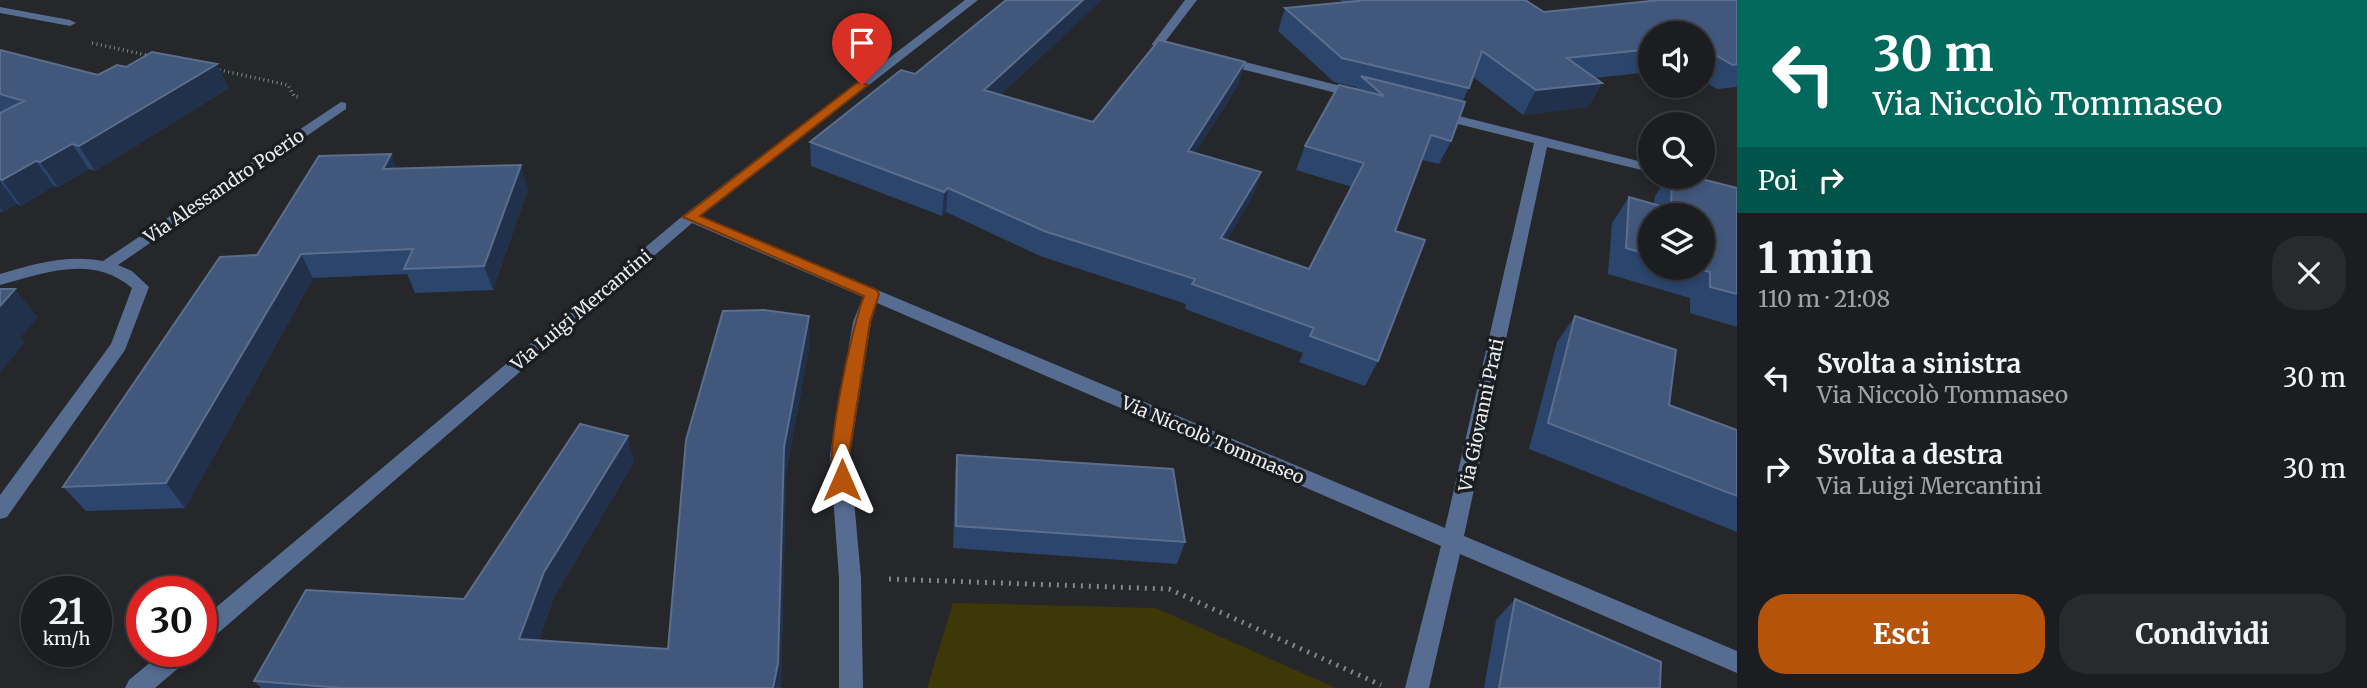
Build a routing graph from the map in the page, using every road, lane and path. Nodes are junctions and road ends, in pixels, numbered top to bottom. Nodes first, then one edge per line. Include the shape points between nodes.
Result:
1 (972, 0) edge
2 (1191, 0) edge
3 (0, 10) edge
4 (69, 23) joint
5 (1185, 51) edge
6 (157, 57) edge
7 (1211, 57) edge
8 (209, 68) edge
9 (1370, 98) edge
10 (341, 106) joint
11 (1422, 111) edge
12 (1541, 141) junction
13 (1638, 165) edge
14 (690, 217) junction
15 (106, 266) junction
16 (0, 280) edge
17 (872, 294) junction
18 (0, 510) edge
19 (1452, 542) junction
20 (850, 578) junction
21 (217, 620) edge
22 (1737, 662) edge
23 (162, 667) edge
24 (137, 688) edge
25 (851, 688) edge
26 (1386, 688) edge
27 (1417, 688) edge

1 - 14 street, Via Luigi Mercantini
2 - 5 street via 1158,44
3 - 4 street
4 - 6 path via 66,37
7 - 9 street
8 - 10 path via 288,85 294,96
10 - 15 street, Via Alessandro Poerio
11 - 12 street
12 - 13 street
12 - 19 street, Via Giovanni Prati
14 - 17 street, Via Niccolò Tommaseo
14 - 21 street, Via Luigi Mercantini
15 - 16 street via 78,262
15 - 18 street via 130,275 141,287 119,346
17 - 19 street, Via Niccolò Tommaseo
17 - 20 street via 862,322 840,455
19 - 22 street, Via Niccolò Tommaseo
19 - 27 street, Via Giovanni Prati
20 - 25 street
20 - 26 path via 1169,589
23 - 24 street

